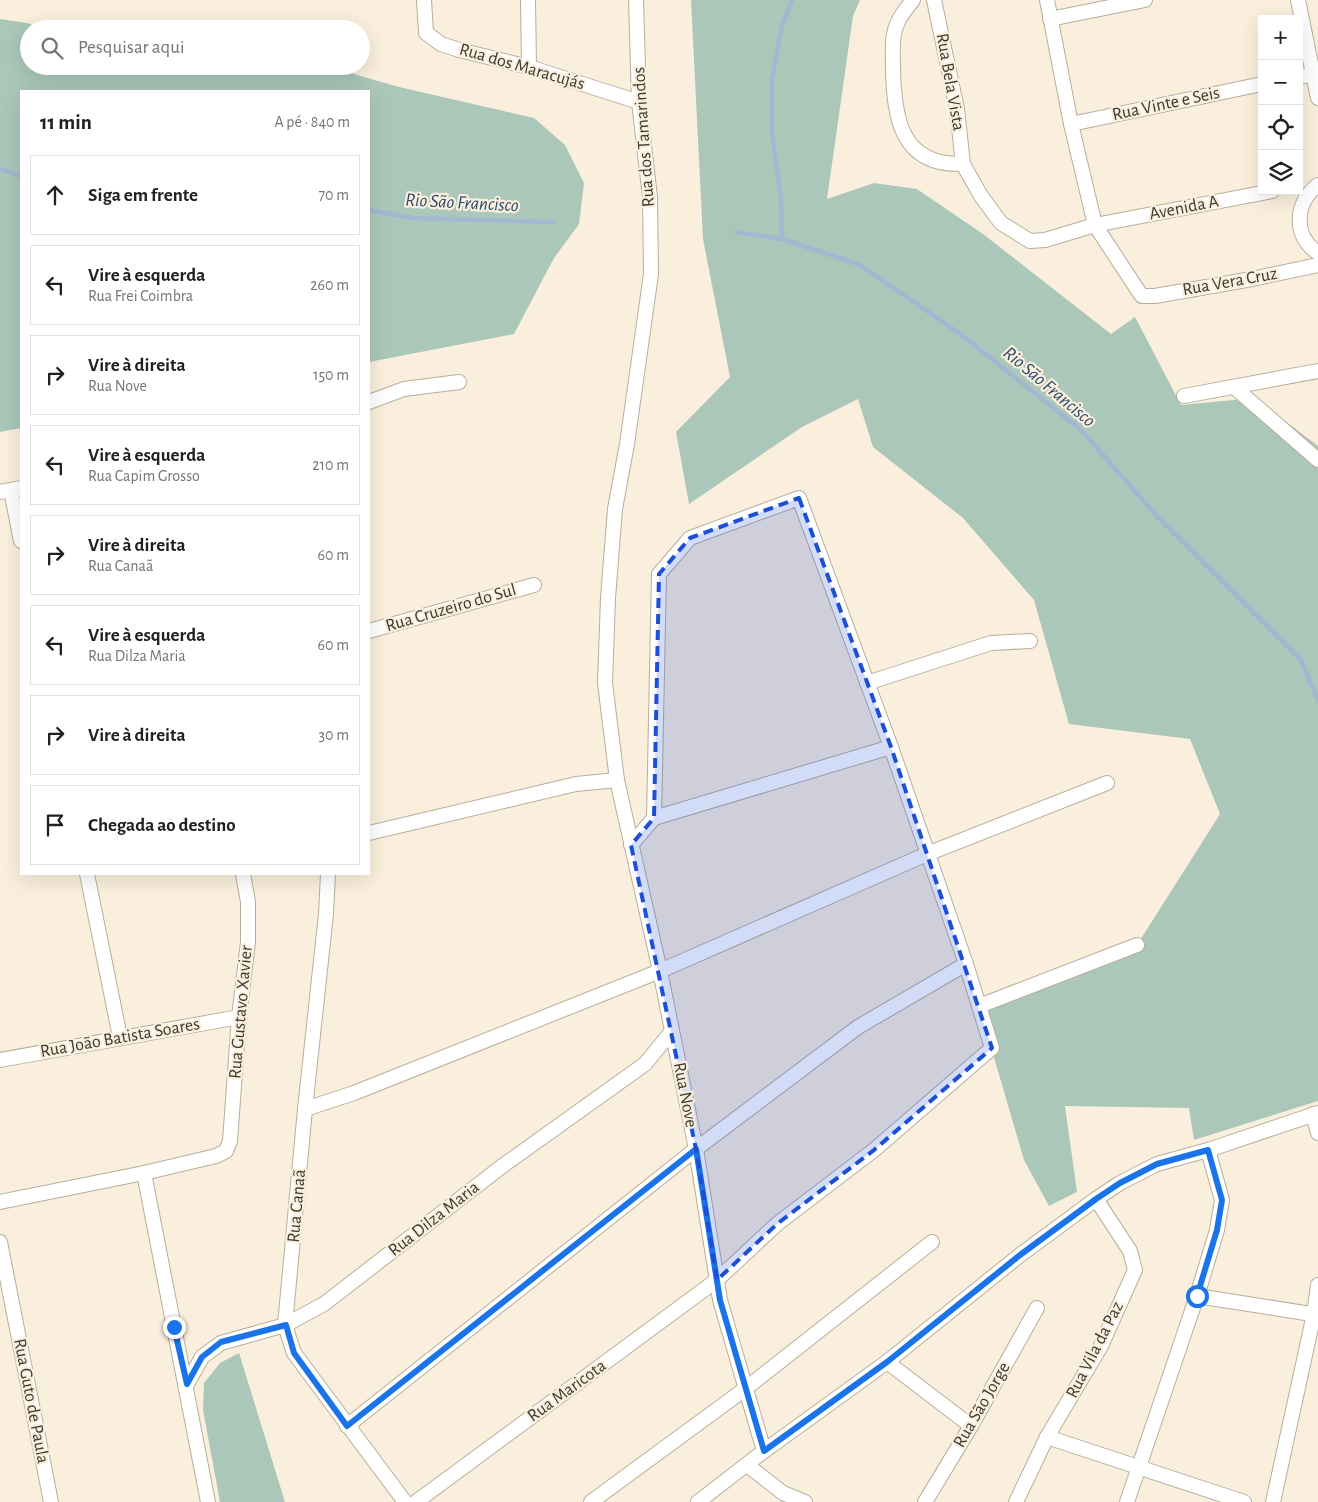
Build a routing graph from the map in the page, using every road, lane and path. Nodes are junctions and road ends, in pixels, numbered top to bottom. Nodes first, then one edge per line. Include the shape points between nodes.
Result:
1 (528, 0) edge
2 (636, 0) edge
3 (913, 0) edge
4 (934, 0) edge
5 (1047, 0) edge
6 (1145, 0) edge
7 (1298, 0) edge
8 (424, 7) edge
9 (1050, 19) junction
10 (530, 67) junction
11 (1316, 73) edge
12 (1303, 76) edge
13 (1258, 85) edge
14 (1318, 98) edge
15 (640, 102) junction
16 (1071, 124) junction
17 (963, 164) junction
18 (1318, 184) edge
19 (1303, 186) edge
20 (1258, 194) edge
21 (1095, 225) junction
22 (1318, 253) edge
23 (1318, 265) edge
24 (1318, 371) edge
25 (459, 382) dead end
26 (1234, 387) junction
27 (1184, 396) dead end
28 (370, 402) edge
29 (1318, 460) edge
30 (11, 490) edge
31 (20, 536) edge
32 (534, 584) dead end
33 (370, 631) edge
34 (1030, 641) dead end
35 (867, 683) junction
36 (891, 748) junction
37 (617, 780) junction
38 (1107, 783) dead end
39 (654, 818) junction
40 (370, 833) edge
41 (631, 845) junction
42 (927, 854) junction
43 (87, 875) edge
44 (243, 875) edge
45 (328, 875) edge
46 (1137, 945) dead end
47 (966, 964) junction
48 (660, 971) junction
49 (979, 1006) junction
50 (240, 1017) junction
51 (672, 1031) junction
52 (120, 1037) junction
53 (0, 1060) edge
54 (305, 1109) junction
55 (1316, 1114) edge
56 (1318, 1133) edge
57 (696, 1149) junction
58 (1208, 1150) junction
59 (144, 1173) junction
60 (1096, 1199) junction
61 (0, 1202) edge
62 (0, 1242) edge
63 (932, 1242) dead end
64 (717, 1280) junction
65 (1318, 1285) edge
66 (1197, 1296) junction
67 (1037, 1308) dead end
68 (1316, 1315) edge
69 (286, 1325) junction
70 (887, 1362) junction
71 (187, 1384) junction
72 (745, 1389) junction
73 (347, 1426) junction
74 (971, 1426) junction
75 (1047, 1437) junction
76 (764, 1451) junction
77 (747, 1465) junction
78 (1138, 1468) junction
79 (1200, 1488) junction
80 (51, 1502) edge
81 (208, 1502) edge
82 (404, 1502) edge
83 (416, 1502) edge
84 (592, 1502) edge
85 (698, 1502) edge
86 (805, 1502) edge
87 (925, 1502) edge
88 (1016, 1502) edge
89 (1128, 1502) edge
90 (1197, 1502) edge
91 (1244, 1502) edge
92 (1273, 1502) edge

1 - 10 street
2 - 15 street, Rua dos Tamarindos
3 - 17 street via 898,22 892,44 898,119 906,138 921,155 948,165
4 - 17 street, Rua Bela Vista via 957,109
5 - 9 street
6 - 9 street
7 - 11 street
8 - 10 street, Rua dos Maracujás via 426,33 441,44
9 - 16 street
10 - 15 street, Rua dos Maracujás
11 - 12 street
11 - 14 street
13 - 16 street, Rua Vinte e Seis
15 - 37 street, Rua dos Tamarindos via 650,197 651,274 615,509 608,598 605,683
16 - 21 street
17 - 21 street, Rua Bela Vista via 981,196 1002,223 1030,240 1045,240
18 - 19 street
18 - 22 street via 1302,202 1299,215 1300,229 1306,242
20 - 21 street, Avenida A
21 - 23 street, Rua Vera Cruz via 1142,296
24 - 26 street
25 - 28 street via 404,389
26 - 27 street
26 - 29 street
30 - 31 street
32 - 33 street, Rua Cruzeiro do Sul
34 - 35 street via 991,643
35 - 36 street
35 - 39 street via 799,498 690,538 659,574
36 - 39 street
36 - 42 street
37 - 40 street via 576,784
37 - 41 street, Rua Nove
38 - 42 street
39 - 41 street
41 - 48 street, Rua Nove
42 - 47 street
42 - 48 street
43 - 52 street
44 - 50 street, Rua Gustavo Xavier via 248,902 248,942
45 - 54 street, Rua Canaã
46 - 49 street
47 - 49 street
47 - 57 street via 858,1027
48 - 51 street, Rua Nove
48 - 54 street via 354,1094
49 - 64 street, Rua Maricota via 992,1048 874,1150 777,1224
50 - 52 street, Rua João Batista Soares
50 - 59 street, Rua Gustavo Xavier via 230,1141 226,1150 216,1156
51 - 57 street, Rua Nove
51 - 69 street, Rua Dilza Maria via 644,1064 501,1167 324,1304
52 - 53 street, Rua João Batista Soares
54 - 69 street, Rua Canaã
55 - 56 street
55 - 58 street
57 - 64 street, Rua Nove
57 - 73 street
58 - 60 street via 1157,1164
58 - 66 street via 1222,1200 1217,1230
59 - 61 street
59 - 71 street
60 - 70 street via 1020,1255
60 - 75 street, Rua Vila da Paz via 1130,1251 1135,1270 1101,1346
62 - 80 street, Rua Guto de Paula
63 - 72 street
64 - 72 street, Rua Nove
64 - 83 street, Rua Maricota
65 - 68 street
66 - 68 street
66 - 78 street
67 - 74 street, Rua São Jorge
68 - 92 street
69 - 71 street, Rua Dilza Maria via 221,1342 202,1357
69 - 73 street, Rua Canaã via 294,1353
70 - 74 street
70 - 76 street
71 - 81 street
72 - 76 street, Rua Nove
72 - 84 street
73 - 82 street, Rua Canaã
74 - 87 street, Rua São Jorge
75 - 78 street
75 - 88 street, Rua Vila da Paz
76 - 77 street
77 - 85 street
77 - 86 street via 783,1494
78 - 79 street
78 - 89 street
79 - 90 street
79 - 91 street

